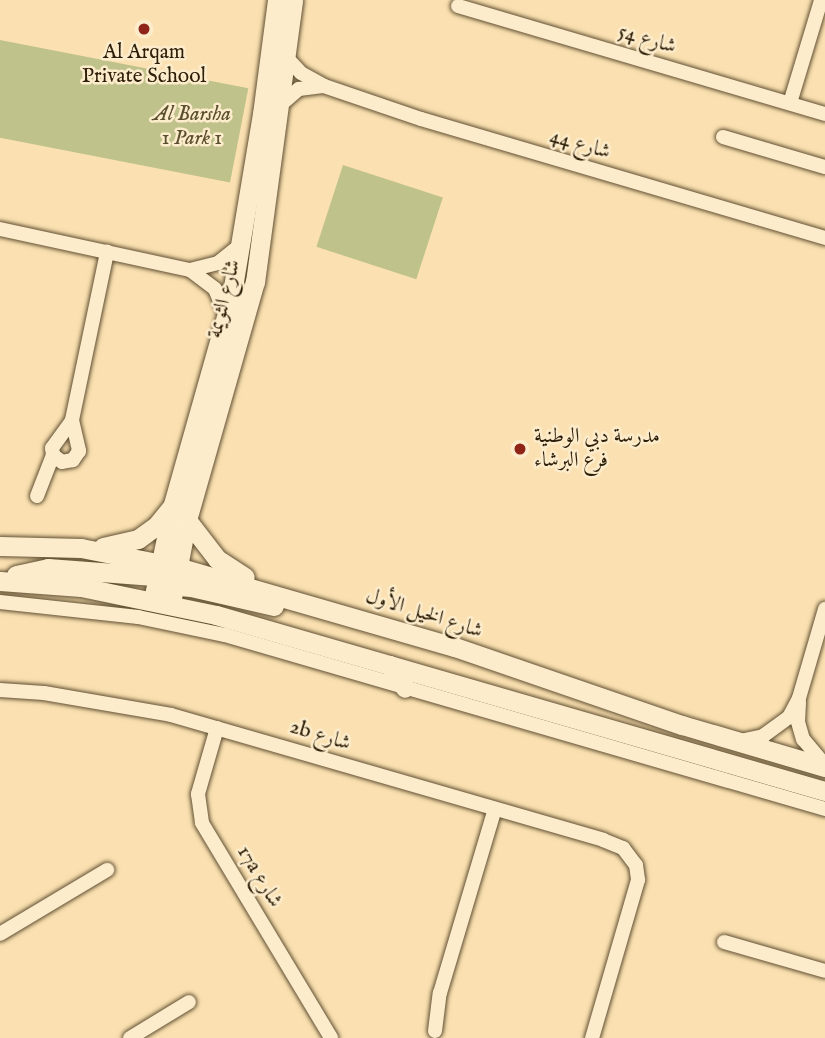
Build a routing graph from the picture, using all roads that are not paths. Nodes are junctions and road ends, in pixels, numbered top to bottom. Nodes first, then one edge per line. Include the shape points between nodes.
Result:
1 (264, 0) edge
2 (277, 0) edge
3 (293, 0) edge
4 (821, 0) edge
5 (458, 6) dead end
6 (286, 57) junction
7 (324, 86) junction
8 (790, 103) junction
9 (278, 107) junction
10 (825, 114) edge
11 (257, 137) junction
12 (723, 137) dead end
13 (825, 167) edge
14 (0, 229) edge
15 (825, 238) edge
16 (240, 244) junction
17 (107, 252) junction
18 (190, 270) junction
19 (226, 317) junction
20 (72, 420) junction
21 (53, 455) junction
22 (37, 496) dead end
23 (173, 504) junction
24 (187, 520) junction
25 (0, 546) edge
26 (81, 548) junction
27 (2, 581) edge
28 (165, 583) junction
29 (294, 599) junction
30 (0, 602) edge
31 (331, 608) junction
32 (825, 609) edge
33 (822, 631) edge
34 (390, 666) junction
35 (405, 688) junction
36 (0, 690) edge
37 (799, 698) junction
38 (217, 727) junction
39 (735, 741) junction
40 (825, 766) edge
41 (825, 791) edge
42 (495, 809) junction
43 (825, 809) edge
44 (107, 870) dead end
45 (0, 934) edge
46 (724, 942) dead end
47 (825, 971) edge
48 (189, 1002) dead end
49 (435, 1031) dead end
50 (130, 1038) edge
51 (331, 1038) edge
52 (592, 1038) edge

1 - 11 main road, شارع الثويمة via 251,114
2 - 11 main road, شارع الثويمة
3 - 6 main road, شارع الثويمة
4 - 8 street
5 - 8 street, شارع 54
6 - 7 street, شارع 44 via 301,73
6 - 9 main road, شارع الثويمة
7 - 9 street via 299,89
7 - 15 street, شارع 44
8 - 10 street, شارع 54
9 - 24 main road, شارع الثويمة via 255,282
11 - 16 main road, شارع الثويمة
12 - 13 street
14 - 17 street
16 - 18 street via 218,263
16 - 19 main road, شارع الثويمة
17 - 18 street
17 - 20 street
18 - 19 street via 215,289
19 - 23 main road, شارع الثويمة
20 - 21 street via 52,444
20 - 21 street via 78,455 65,463
21 - 22 street
23 - 26 main road via 157,525 138,539
23 - 28 main road, شارع الثويمة
24 - 28 main road, شارع الثويمة
24 - 29 main road via 223,565
25 - 26 main road, شارع الخيل الأول
26 - 28 main road, شارع الخيل الأول
27 - 28 main road via 48,568
28 - 29 main road, شارع الخيل الأول
28 - 31 main road via 287,609
28 - 34 main road, شارع الخيل الأول
29 - 31 main road, شارع الخيل الأول
30 - 35 street via 204,629
31 - 39 main road, شارع الخيل الأول
32 - 33 street
33 - 37 street
34 - 35 main road
34 - 41 main road, شارع الخيل الأول
35 - 43 street
36 - 38 street, 2b شارع via 142,709
37 - 39 street via 789,717 773,731
37 - 40 street via 799,730
38 - 42 street, 2b شارع
38 - 51 street, 17a شارع via 198,794 202,823
39 - 40 main road, شارع الخيل الأول
42 - 49 street via 440,993
42 - 52 street, 2b شارع via 603,839 623,849 636,866 638,880
44 - 45 street
46 - 47 street
48 - 50 street

